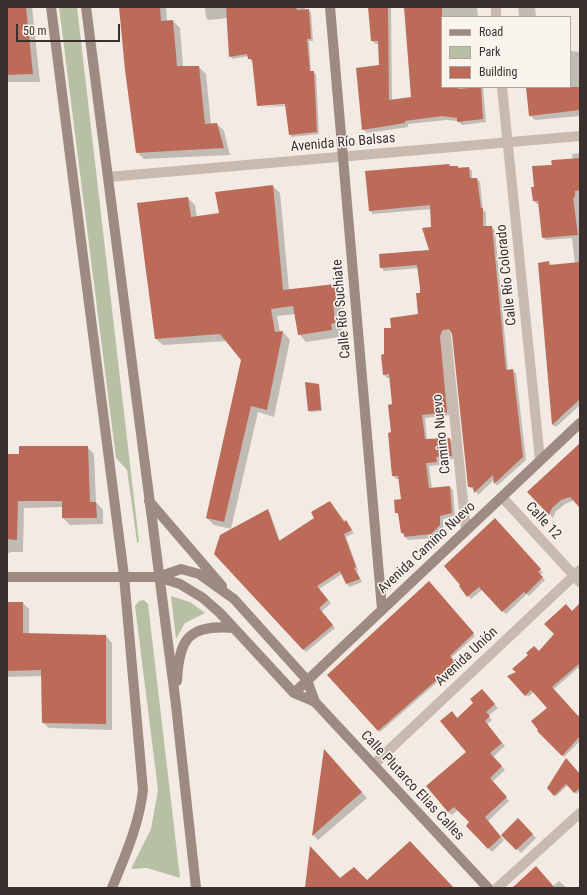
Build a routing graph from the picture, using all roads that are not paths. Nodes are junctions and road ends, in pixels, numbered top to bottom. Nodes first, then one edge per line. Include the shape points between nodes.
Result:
1 (51, 7) edge
2 (86, 7) edge
3 (330, 7) edge
4 (502, 88) edge
5 (580, 136) edge
6 (507, 142) junction
7 (344, 157) junction
8 (108, 177) junction
9 (446, 335) dead end
10 (580, 422) edge
11 (540, 460) junction
12 (502, 497) junction
13 (149, 501) junction
14 (466, 530) junction
15 (578, 575) edge
16 (124, 576) junction
17 (7, 577) edge
18 (158, 577) junction
19 (234, 599) junction
20 (382, 609) junction
21 (234, 628) junction
22 (307, 680) junction
23 (294, 693) junction
24 (315, 702) junction
25 (176, 705) junction
26 (373, 765) junction
27 (580, 813) edge
28 (112, 888) edge
29 (196, 888) edge
30 (488, 888) edge
31 (497, 888) edge

1 - 16 main road
2 - 8 main road
3 - 7 main road, Calle Río Suchiate
4 - 6 street, Calle Río Colorado
5 - 6 street, Avenida Río Balsas
6 - 7 street, Avenida Río Balsas
6 - 11 street, Calle Río Colorado
7 - 8 street, Avenida Río Balsas
7 - 20 main road, Calle Río Suchiate
8 - 13 main road
9 - 14 street, Camino Nuevo
10 - 11 main road, Avenida Camino Nuevo
11 - 12 main road, Avenida Camino Nuevo
12 - 14 main road, Avenida Camino Nuevo
12 - 15 street, Calle 12
13 - 18 main road
13 - 19 main road
14 - 20 main road, Avenida Camino Nuevo
15 - 26 street, Avenida Unión
16 - 17 main road
16 - 18 main road
16 - 28 main road via 143,790 134,831
18 - 19 main road, Calle Plutarco Elias Calles via 181,569 199,574
18 - 21 main road, Calle Plutarco Elias Calles via 192,590
18 - 25 main road
19 - 22 main road, Calle Plutarco Elias Calles
20 - 22 main road, Avenida Camino Nuevo
21 - 23 main road, Calle Plutarco Elias Calles
21 - 25 main road via 207,627 198,631 182,646 178,665
22 - 23 main road, Avenida Camino Nuevo
22 - 24 main road, Calle Plutarco Elias Calles
23 - 24 main road, Calle Plutarco Elias Calles
24 - 26 main road, Calle Plutarco Elias Calles
25 - 29 main road
26 - 30 main road, Calle Plutarco Elias Calles
27 - 31 street

